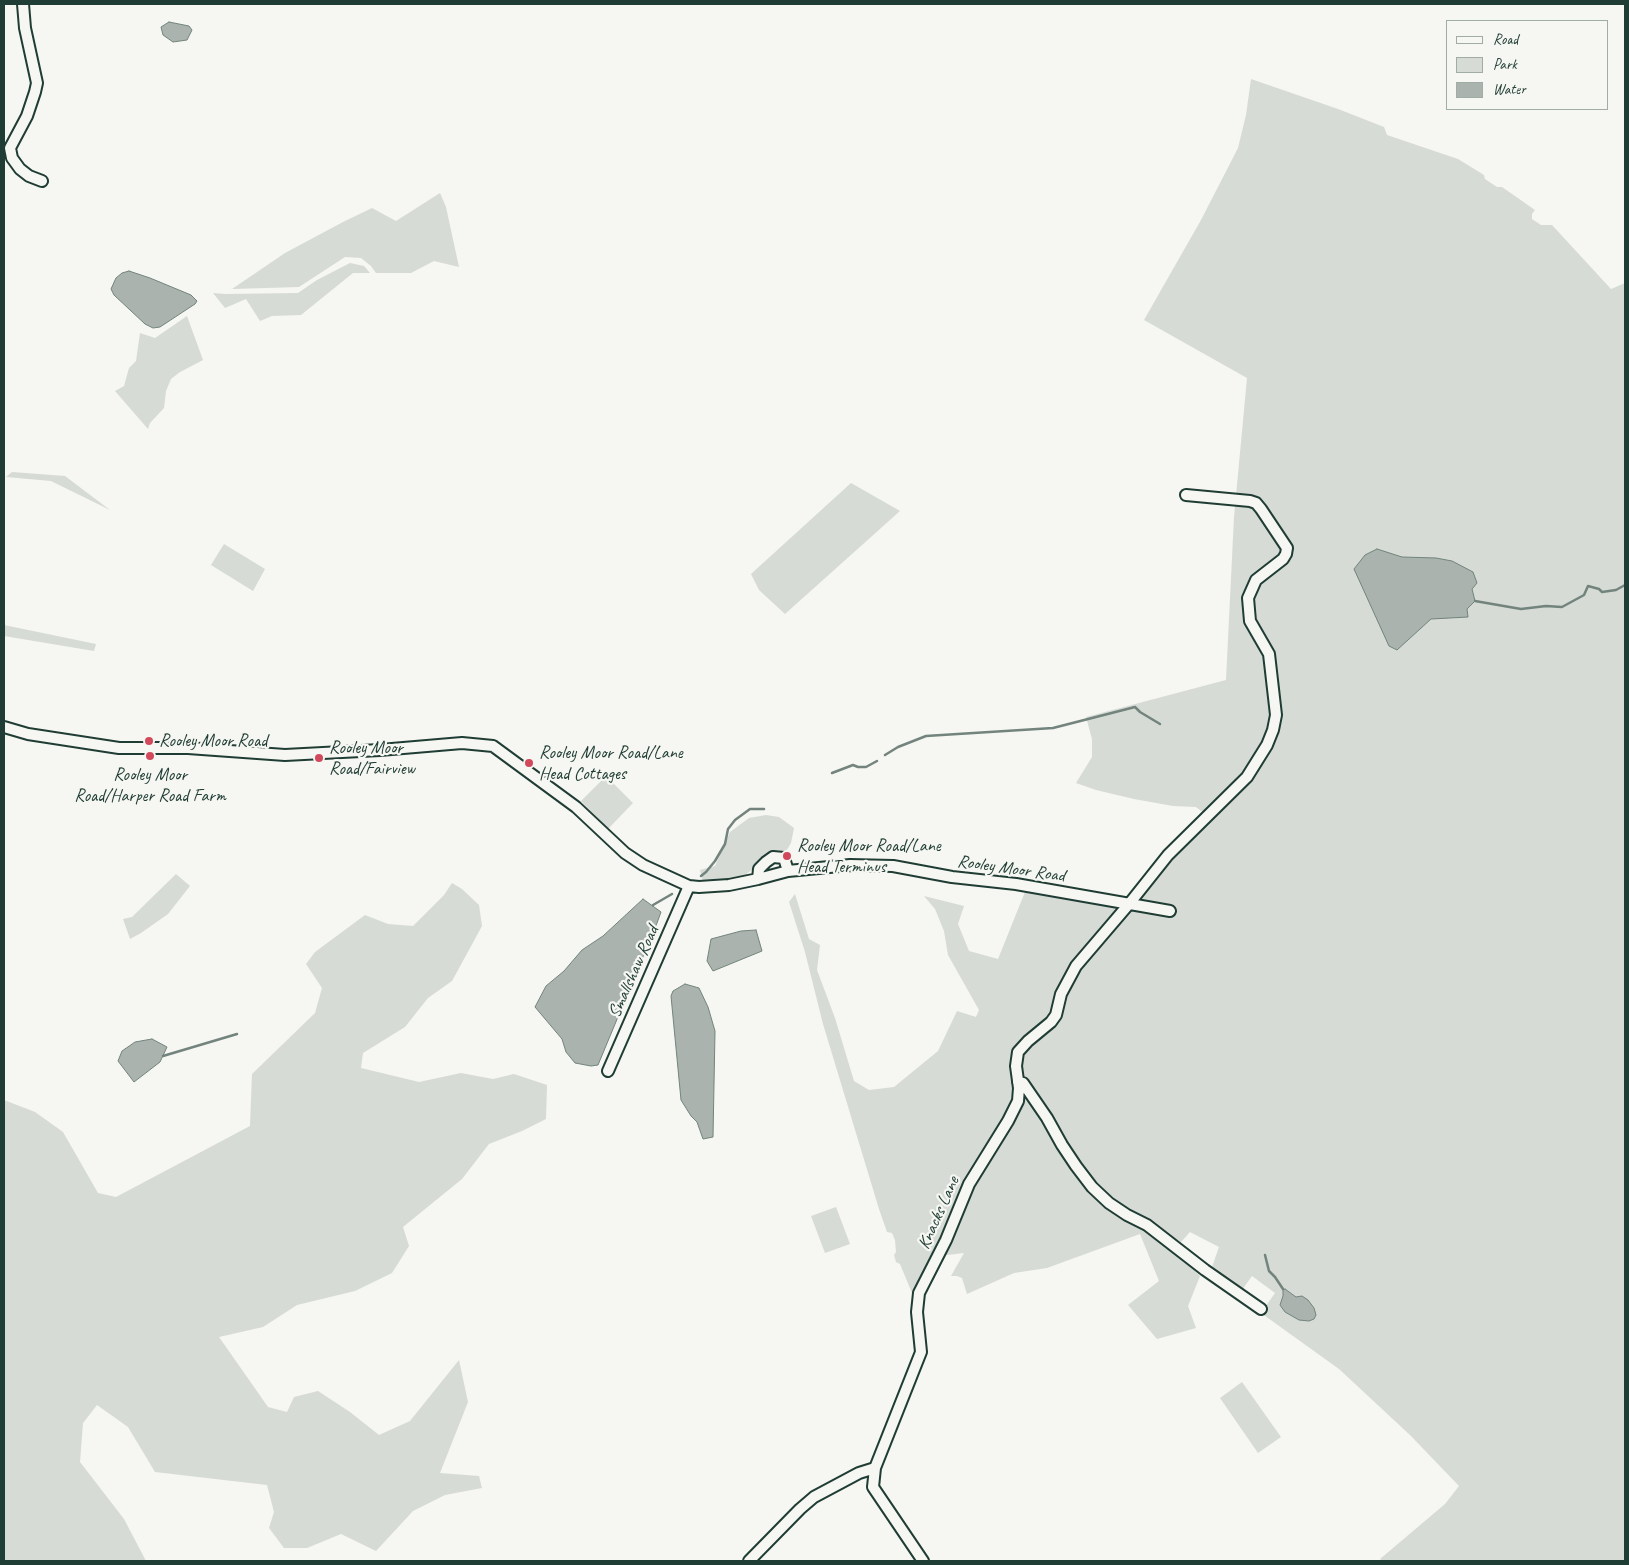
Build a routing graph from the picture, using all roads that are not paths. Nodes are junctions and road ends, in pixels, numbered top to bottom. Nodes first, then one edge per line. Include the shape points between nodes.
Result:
1 (23, 4) edge
2 (42, 181) dead end
3 (1186, 495) dead end
4 (4, 727) edge
5 (788, 871) junction
6 (758, 879) junction
7 (689, 886) junction
8 (1129, 904) junction
9 (1170, 911) dead end
10 (608, 1071) dead end
11 (1018, 1082) junction
12 (1260, 1309) dead end
13 (875, 1468) junction
14 (749, 1561) edge
15 (923, 1561) edge

1 - 2 street via 37,83 27,116 10,148 20,169
3 - 8 street, Knacks Lane via 1256,503 1287,548 1283,559 1256,580 1248,598 1250,621 1270,654 1276,715 1267,745 1247,776 1168,855
4 - 7 street, Rooley Moor Road via 28,734 119,748 188,748 286,755 462,743 493,746 576,807 625,853
5 - 6 street, Rooley Moor Road
5 - 6 street via 784,858 773,857 759,869
5 - 8 street, Rooley Moor Road via 850,865 893,866
6 - 7 street, Rooley Moor Road via 729,885
7 - 10 street, Smallshaw Road
8 - 9 street, Rooley Moor Road
8 - 11 street, Knacks Lane via 1076,966 1051,1022 1018,1052
11 - 12 street via 1023,1083 1076,1166 1109,1203 1147,1225
11 - 13 street, Knacks Lane via 1014,1111 968,1184 946,1240 919,1292 917,1312 921,1352
13 - 14 street via 814,1497
13 - 15 street, Knacks Lane via 872,1486

